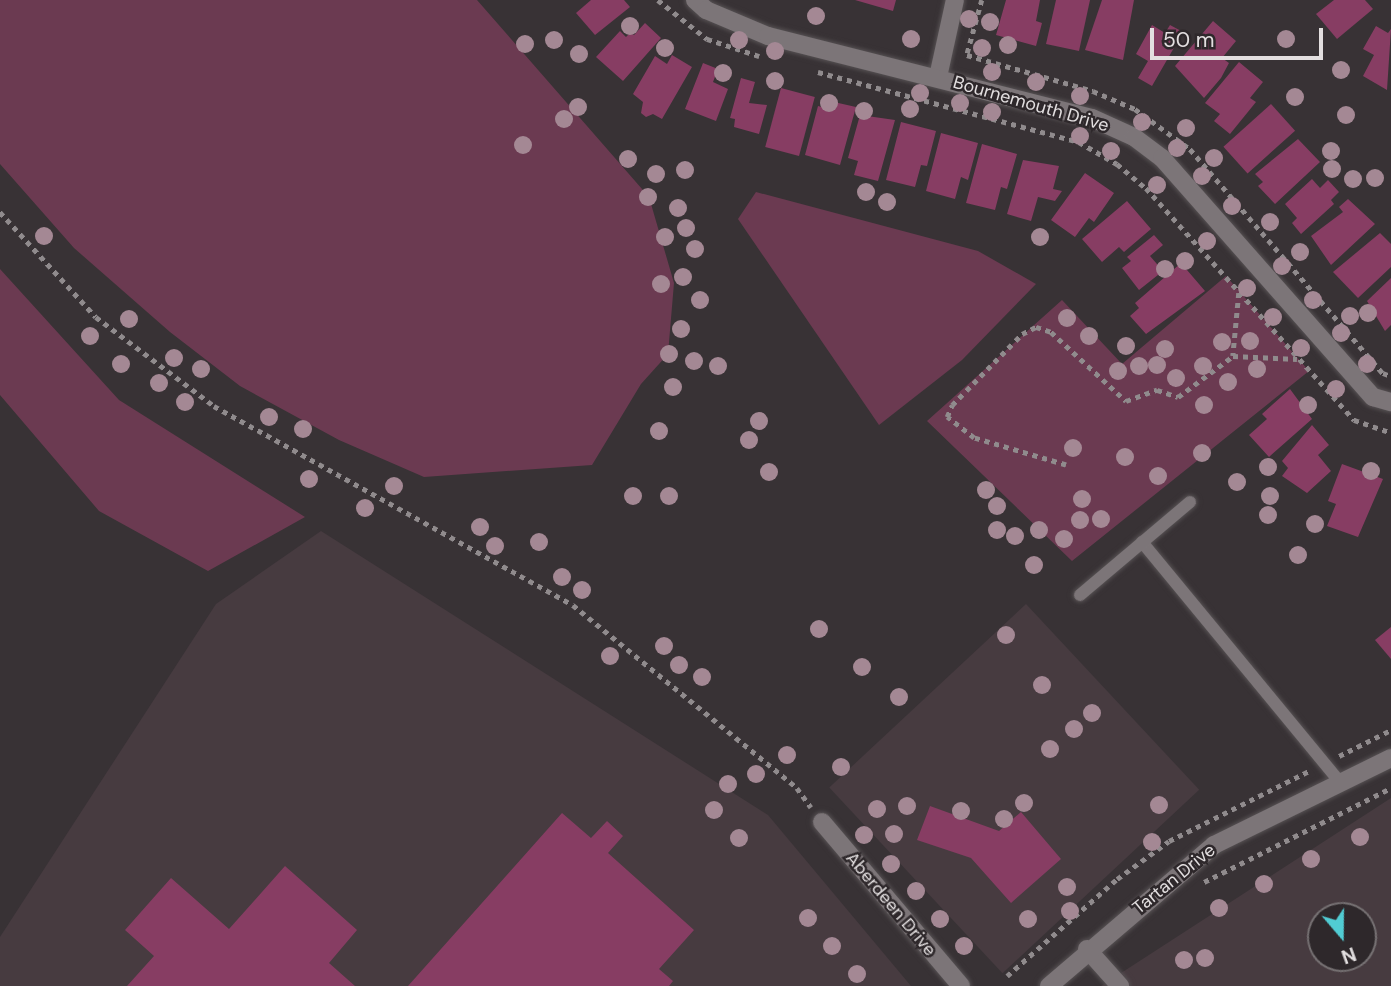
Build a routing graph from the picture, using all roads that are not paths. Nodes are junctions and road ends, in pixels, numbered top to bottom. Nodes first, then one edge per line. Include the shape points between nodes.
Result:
1 (695, 0) edge
2 (955, 0) edge
3 (938, 77) junction
4 (1391, 402) edge
5 (1190, 502) dead end
6 (1142, 542) junction
7 (1080, 595) dead end
8 (1391, 758) edge
9 (1341, 783) junction
10 (822, 822) road end
11 (1087, 949) junction
12 (961, 986) edge
13 (1049, 986) edge
14 (1120, 986) edge

1 - 3 street, Bournemouth Drive via 706,10 768,36
2 - 3 street
3 - 4 street, Bournemouth Drive via 1092,118 1134,137 1162,158 1373,397
5 - 6 lane
6 - 7 lane
6 - 9 lane
8 - 9 street, Tartan Drive
9 - 11 street, Tartan Drive via 1214,845
10 - 12 street, Aberdeen Drive
11 - 13 street, Tartan Drive
11 - 14 street

